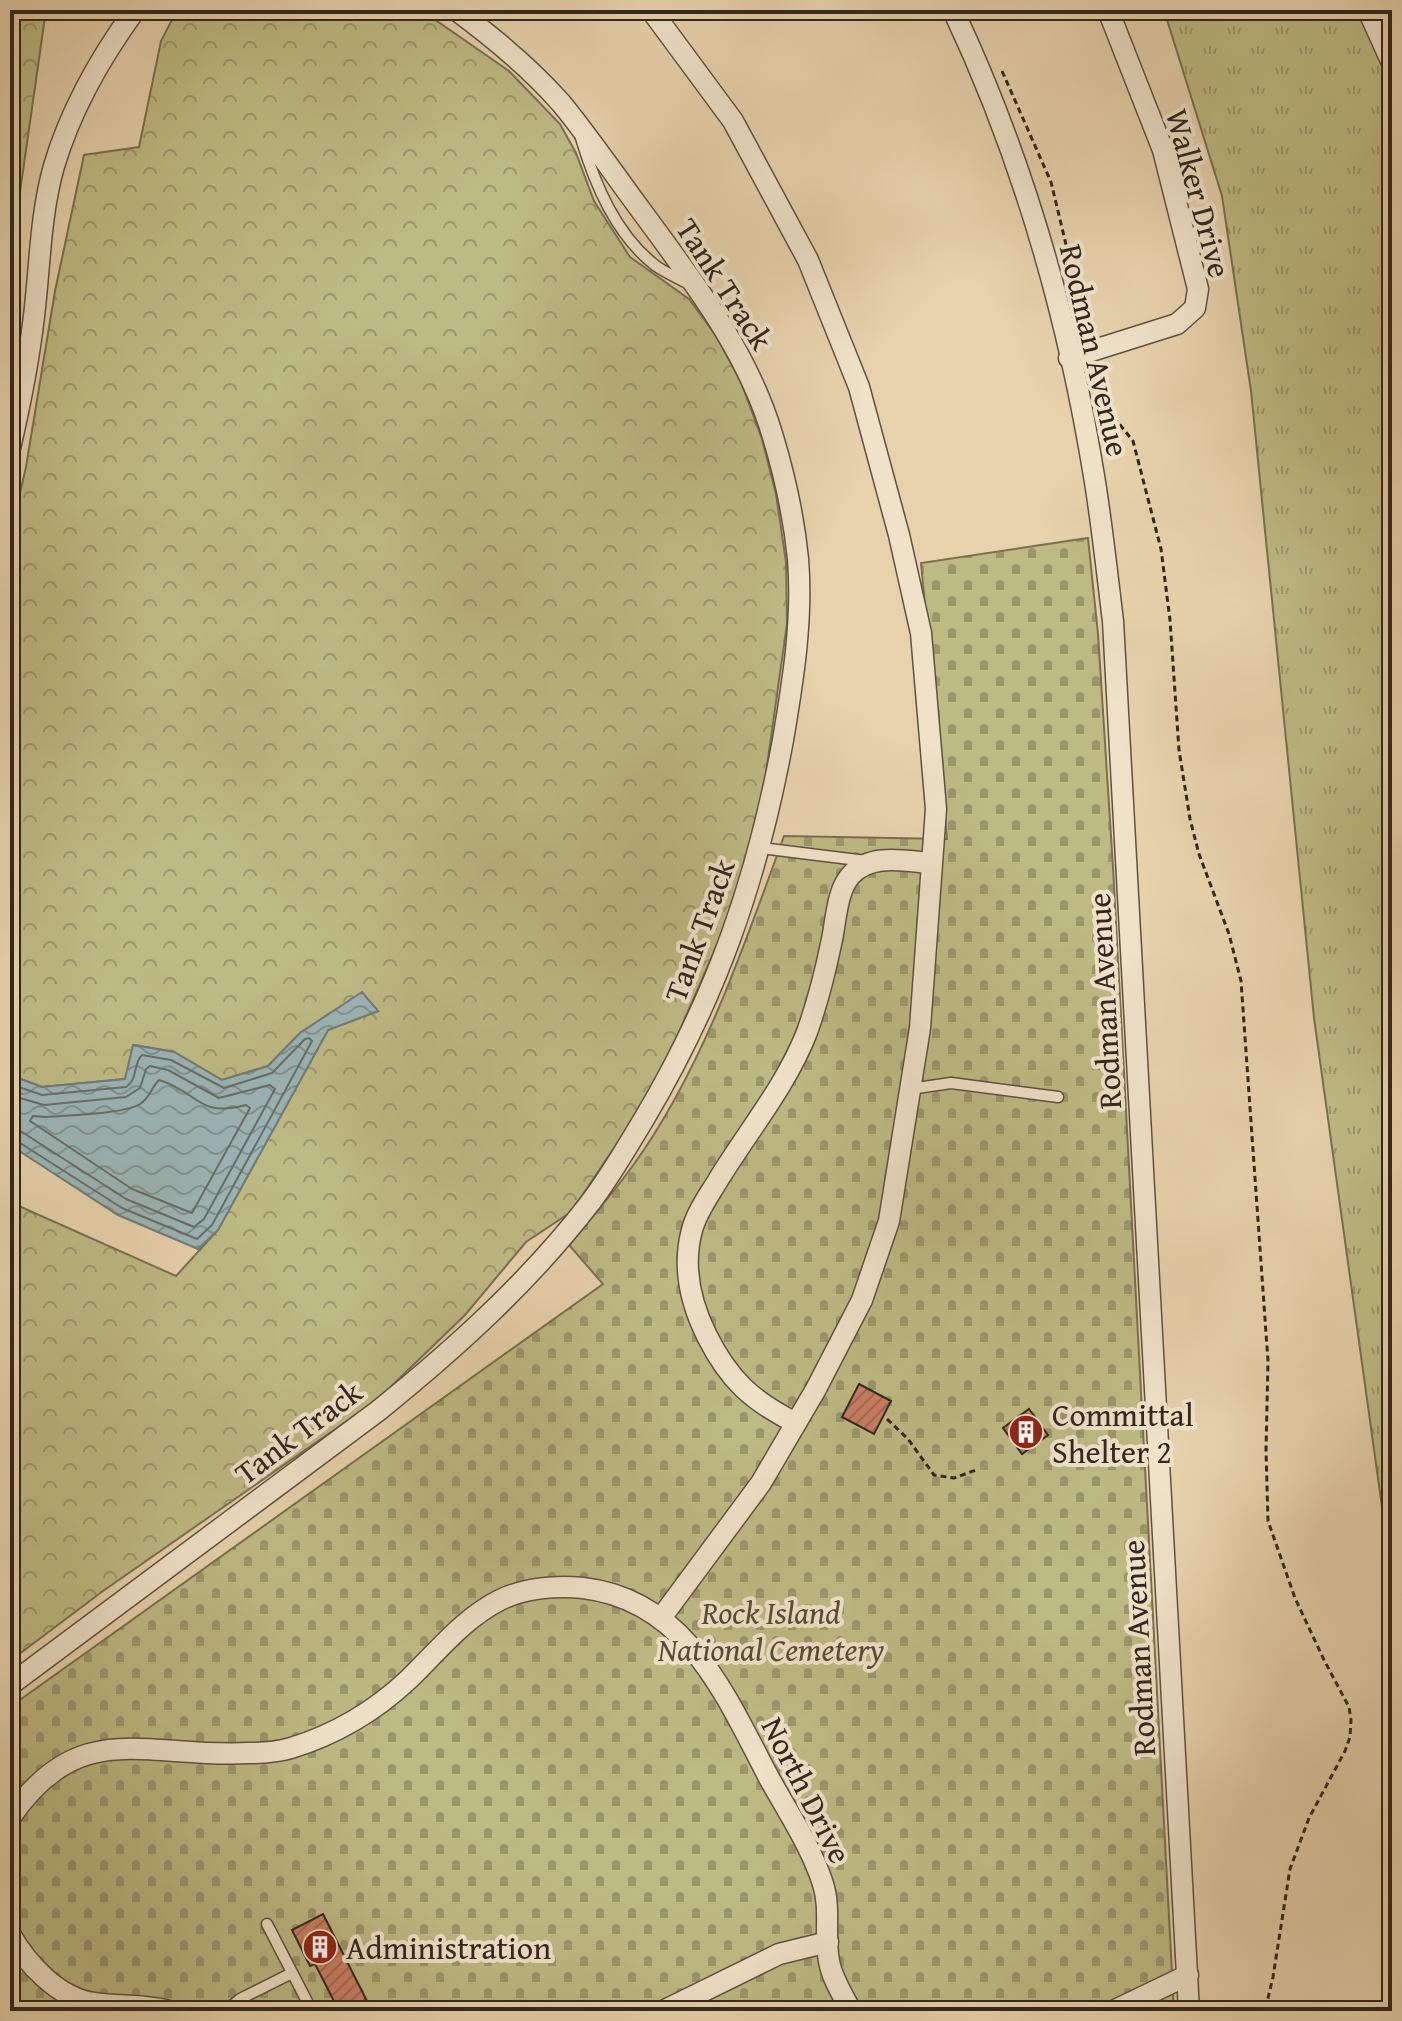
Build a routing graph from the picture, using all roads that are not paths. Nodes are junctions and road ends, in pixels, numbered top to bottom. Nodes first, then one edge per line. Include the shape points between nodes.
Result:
1 (135, 10) edge
2 (456, 10) edge
3 (651, 10) edge
4 (953, 10) edge
5 (1108, 10) edge
6 (1368, 10) edge
7 (1392, 63) edge
8 (1069, 358) junction
9 (10, 448) edge
10 (761, 848) junction
11 (868, 861) junction
12 (931, 863) junction
13 (910, 1089) junction
14 (1058, 1097) dead end
15 (796, 1423) junction
16 (661, 1618) junction
17 (10, 1685) edge
18 (10, 1818) edge
19 (267, 1924) dead end
20 (10, 1934) edge
21 (828, 1942) junction
22 (292, 1973) junction
23 (1188, 1975) junction
24 (169, 2011) edge
25 (226, 2011) edge
26 (312, 2011) edge
27 (663, 2011) edge
28 (851, 2011) edge
29 (1113, 2011) edge
30 (1189, 2011) edge

1 - 9 street via 94,70 53,170
2 - 10 street, Tank Track via 530,71 577,125 720,321 772,432 792,511 798,562 795,664
3 - 12 street via 733,121 808,260 859,387 921,633 936,809
4 - 8 street, Rodman Avenue via 992,99 1042,246
5 - 8 street, Walker Drive via 1163,150 1198,289 1195,308 1177,324
6 - 7 street
8 - 23 street, Rodman Avenue via 1094,475 1113,621
10 - 11 lane
10 - 17 street, Tank Track via 708,1000 672,1073 593,1199 554,1247 475,1329 413,1382
11 - 12 street
11 - 15 street via 844,885 806,1033 703,1204 688,1256 692,1298 723,1364 751,1397
12 - 13 street via 920,1028
13 - 14 lane via 951,1083
13 - 15 street via 889,1221 862,1300
15 - 16 street via 761,1483
16 - 18 street, North Drive via 596,1589 549,1587 520,1593 462,1626 381,1704 335,1732 285,1750 257,1753 99,1751 48,1773
16 - 21 street, North Drive via 687,1640 712,1674 807,1850 827,1900
19 - 22 lane
20 - 24 street via 36,1970 67,1993 90,2003
21 - 27 street via 779,1954
21 - 28 street, North Drive via 832,1972
22 - 25 lane
22 - 26 lane
23 - 29 street
23 - 30 street, Rodman Avenue

